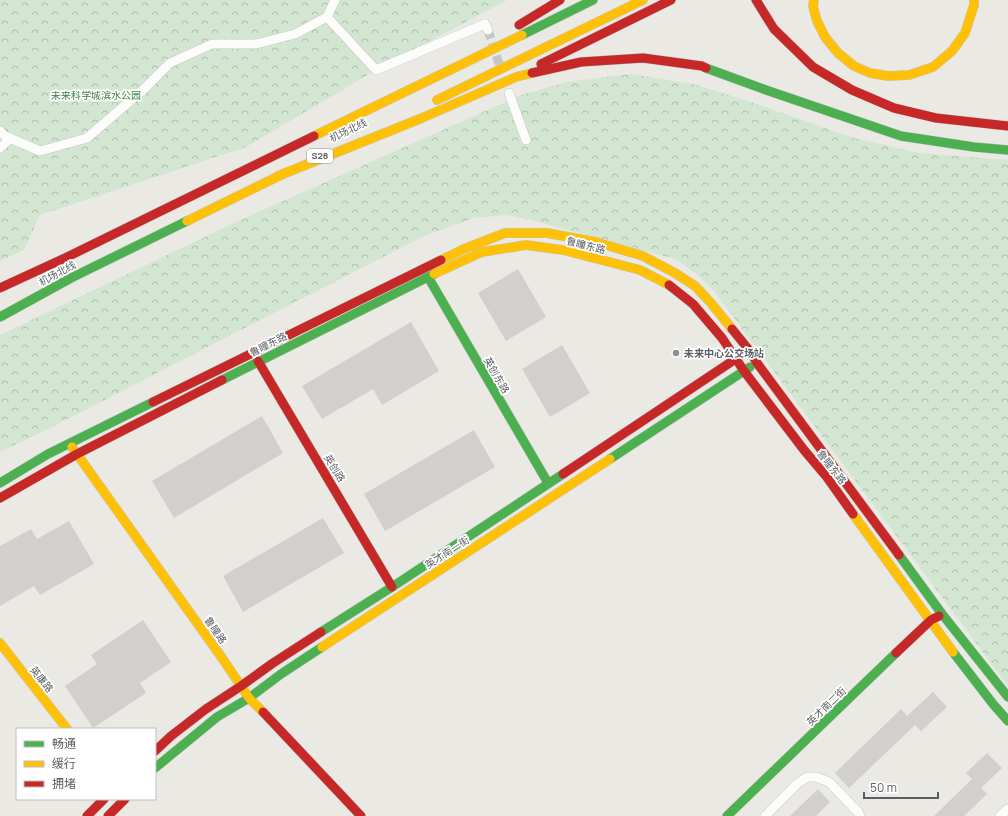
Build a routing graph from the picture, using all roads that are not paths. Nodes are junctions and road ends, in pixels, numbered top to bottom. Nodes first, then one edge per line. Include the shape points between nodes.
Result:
1 (335, 0) edge
2 (560, 0) edge
3 (592, 0) edge
4 (643, 0) edge
5 (671, 0) edge
6 (756, 0) edge
7 (974, 0) edge
8 (814, 3) edge
9 (327, 17) junction
10 (488, 30) dead end
11 (516, 77) junction
12 (430, 80) junction
13 (510, 93) dead end
14 (428, 104) dead end
15 (399, 118) dead end
16 (1008, 126) edge
17 (0, 131) edge
18 (10, 138) junction
19 (526, 140) dead end
20 (0, 148) edge
21 (1008, 150) edge
22 (278, 176) junction
23 (428, 277) junction
24 (0, 288) edge
25 (0, 317) edge
26 (749, 350) junction
27 (736, 360) junction
28 (258, 362) junction
29 (756, 363) junction
30 (744, 371) junction
31 (70, 444) junction
32 (77, 454) junction
33 (0, 483) edge
34 (548, 483) junction
35 (0, 498) edge
36 (392, 587) junction
37 (942, 614) junction
38 (931, 620) junction
39 (0, 643) edge
40 (241, 686) junction
41 (1008, 697) edge
42 (249, 698) junction
43 (1008, 721) edge
44 (66, 728) edge
45 (156, 750) edge
46 (156, 767) edge
47 (103, 800) edge
48 (124, 800) edge
49 (1008, 809) edge
50 (88, 816) edge
51 (108, 816) edge
52 (361, 816) edge
53 (727, 816) edge
54 (765, 816) edge
55 (860, 816) edge
56 (1000, 816) edge

1 - 9 street
2 - 12 main road
3 - 12 main road, 机场北线 / S28
4 - 14 main road
5 - 11 main road
6 - 16 main road via 774,29 813,67 852,90 894,108 936,118
7 - 8 main road via 965,33 952,51 933,67 909,75 888,76 854,66 838,53 825,37 817,21
9 - 10 street via 376,70 485,24
9 - 18 street via 295,34 256,44 212,44 170,63 87,138 40,151
11 - 21 main road via 582,62 643,58 702,66 902,136
11 - 22 main road
12 - 24 main road, 机场北线 / S28
13 - 19 street
15 - 22 main road, 机场北线 / S28
17 - 18 street
18 - 20 street
22 - 25 main road, 机场北线 / S28 via 71,278
23 - 27 main road, 鲁瞳东路 via 482,252 526,245 563,250 640,270 671,286 693,304 722,338
23 - 28 main road, 鲁瞳东路
23 - 34 main road, 英创东路
26 - 27 main road, 英才南一街
26 - 29 main road, 鲁瞳东路
26 - 31 main road, 鲁瞳东路 via 695,286 643,256 596,242 547,232 505,233 464,249
27 - 30 main road, 鲁瞳东路
27 - 34 main road, 英才南一街
28 - 32 main road, 鲁瞳东路
28 - 36 main road, 英创路
29 - 30 main road, 英才南一街
29 - 37 main road, 鲁瞳东路
30 - 38 main road, 鲁瞳东路 via 826,476
30 - 42 main road, 英才南一街 via 281,674
31 - 32 main road, 鲁瞳路
31 - 33 main road, 鲁瞳东路
32 - 35 main road, 鲁瞳东路
32 - 40 main road, 鲁瞳路
34 - 36 main road, 英才南一街
36 - 40 main road, 英才南一街
37 - 38 main road, 英才南二街
37 - 41 main road, 鲁瞳东路
38 - 43 main road, 鲁瞳东路
38 - 53 main road, 英才南二街
39 - 44 main road, 英康路
40 - 42 main road, 鲁瞳路
40 - 45 main road, 英才南一街 via 200,714
42 - 46 main road, 英才南一街 via 217,717
42 - 52 main road, 鲁瞳路
47 - 50 main road
48 - 51 main road
49 - 56 street
54 - 55 street via 806,777 816,777 829,782

